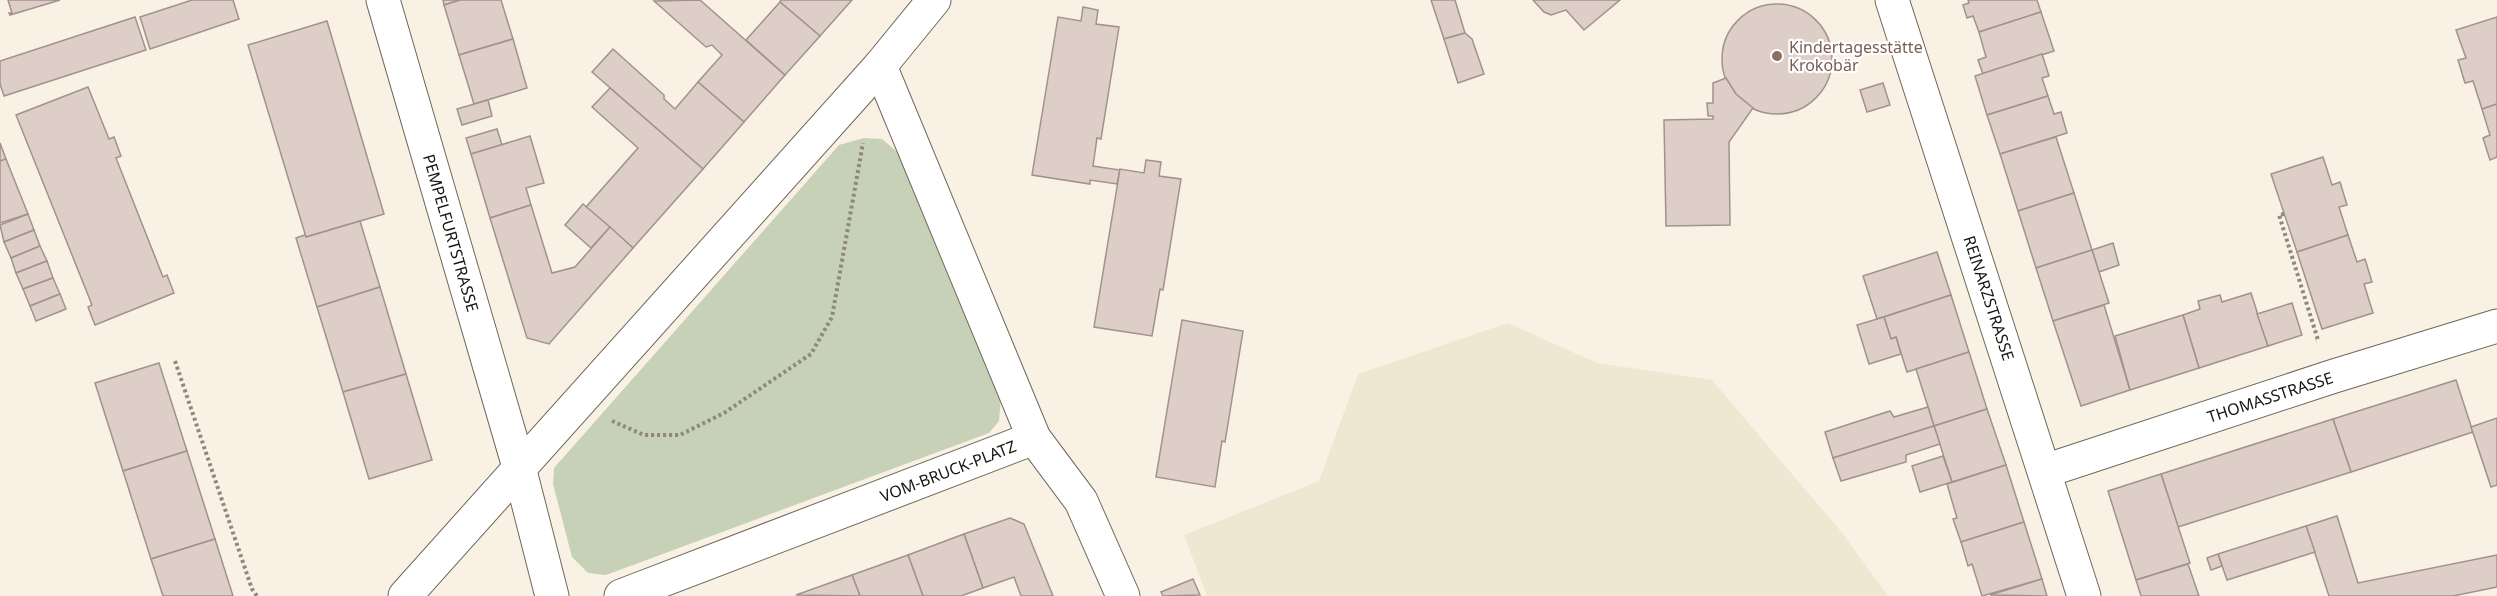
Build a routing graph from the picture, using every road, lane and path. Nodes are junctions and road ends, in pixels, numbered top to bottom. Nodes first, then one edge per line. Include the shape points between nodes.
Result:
1 (383, 0) edge
2 (934, 0) edge
3 (1892, 0) edge
4 (880, 66) junction
5 (864, 138) dead end
6 (2284, 214) dead end
7 (2310, 292) dead end
8 (2304, 294) junction
9 (2497, 326) edge
10 (175, 361) dead end
11 (2310, 384) junction
12 (581, 398) junction
13 (1034, 438) junction
14 (519, 467) junction
15 (2045, 471) junction
16 (256, 596) edge
17 (405, 596) edge
18 (552, 596) edge
19 (621, 596) edge
20 (1123, 596) edge
21 (2084, 596) edge

1 - 14 street, PEMPELFURTSTRASSE
2 - 4 street
3 - 15 street, REINARZSTRASSE
4 - 12 street
4 - 13 street, VOM-BRUCK-PLATZ
5 - 12 path via 832,317 811,354 724,413 680,435 644,435 600,417
6 - 8 path via 2279,215
7 - 8 path
8 - 11 path via 2318,340 2303,346
9 - 11 street, THOMASSTRASSE
10 - 16 path
11 - 15 street, THOMASSTRASSE
12 - 14 street
13 - 19 street, VOM-BRUCK-PLATZ
13 - 20 street via 1081,501
14 - 17 street
14 - 18 street
15 - 21 street, REINARZSTRASSE

